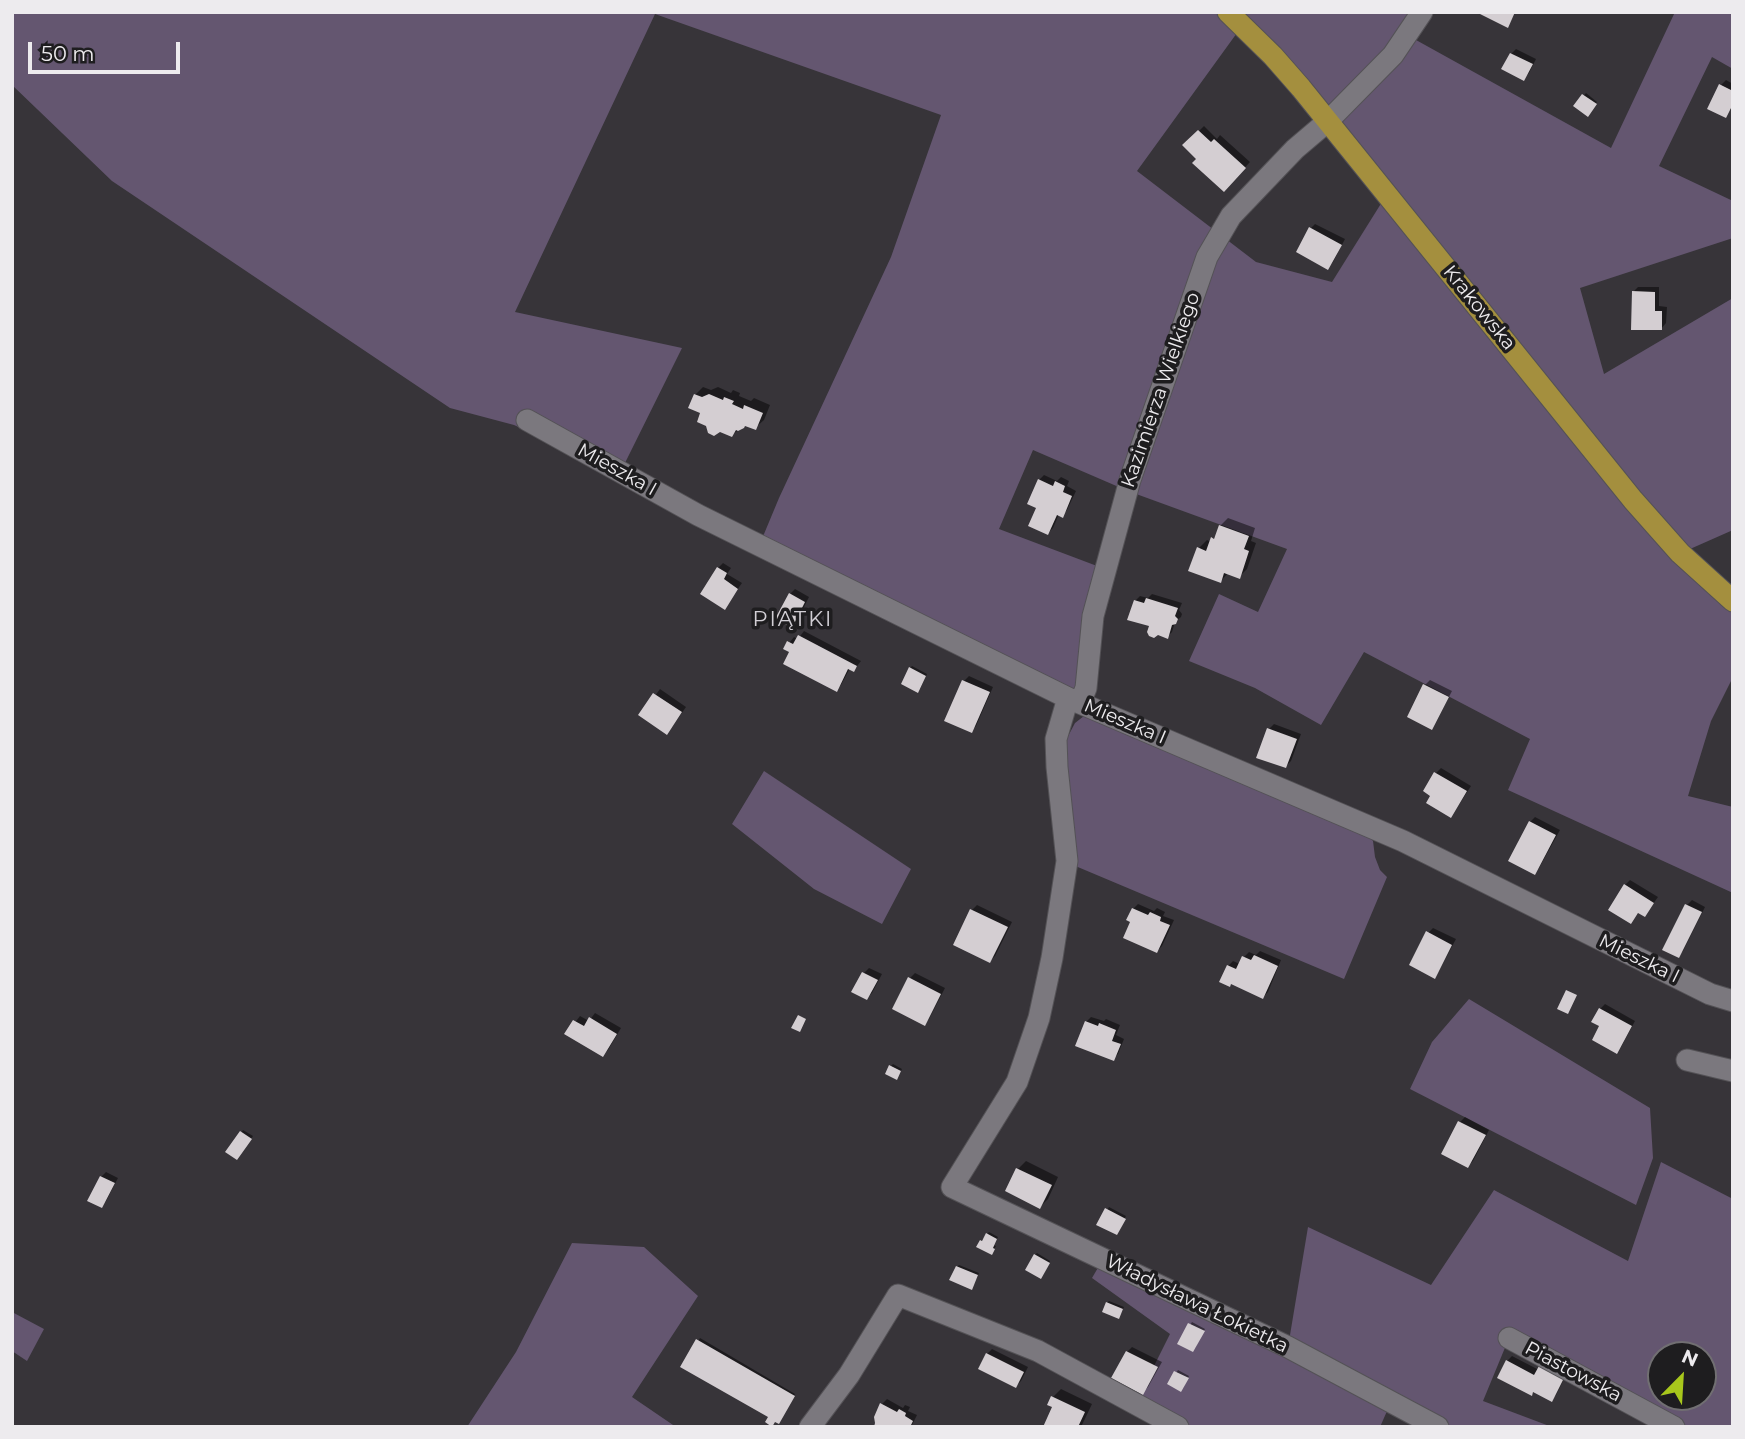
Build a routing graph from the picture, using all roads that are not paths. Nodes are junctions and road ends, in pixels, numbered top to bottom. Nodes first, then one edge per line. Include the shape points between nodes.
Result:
1 (1228, 12) edge
2 (1422, 12) edge
3 (1328, 121) junction
4 (527, 420) dead end
5 (1733, 601) edge
6 (1074, 700) junction
7 (1733, 1001) edge
8 (1687, 1060) dead end
9 (1733, 1071) edge
10 (952, 1187) joint
11 (1509, 1338) dead end
12 (810, 1427) edge
13 (1178, 1427) edge
14 (1438, 1427) edge
15 (1674, 1427) edge

1 - 3 main road, Krakowska
2 - 3 street, Kazimierza Wielkiego via 1393,55
3 - 5 main road, Krakowska via 1633,500 1680,553
3 - 6 street, Kazimierza Wielkiego via 1231,216 1207,257 1127,492 1093,616 1086,688
4 - 6 street, Mieszka I via 698,515
6 - 7 street, Mieszka I via 1403,841 1710,994
6 - 10 street, Kazimierza Wielkiego via 1056,739 1066,861 1039,1018 1017,1082
8 - 9 street
10 - 14 street, Władysława Łokietka via 1288,1347
11 - 15 street, Piastowska
12 - 13 street via 849,1375 898,1295 1038,1351

